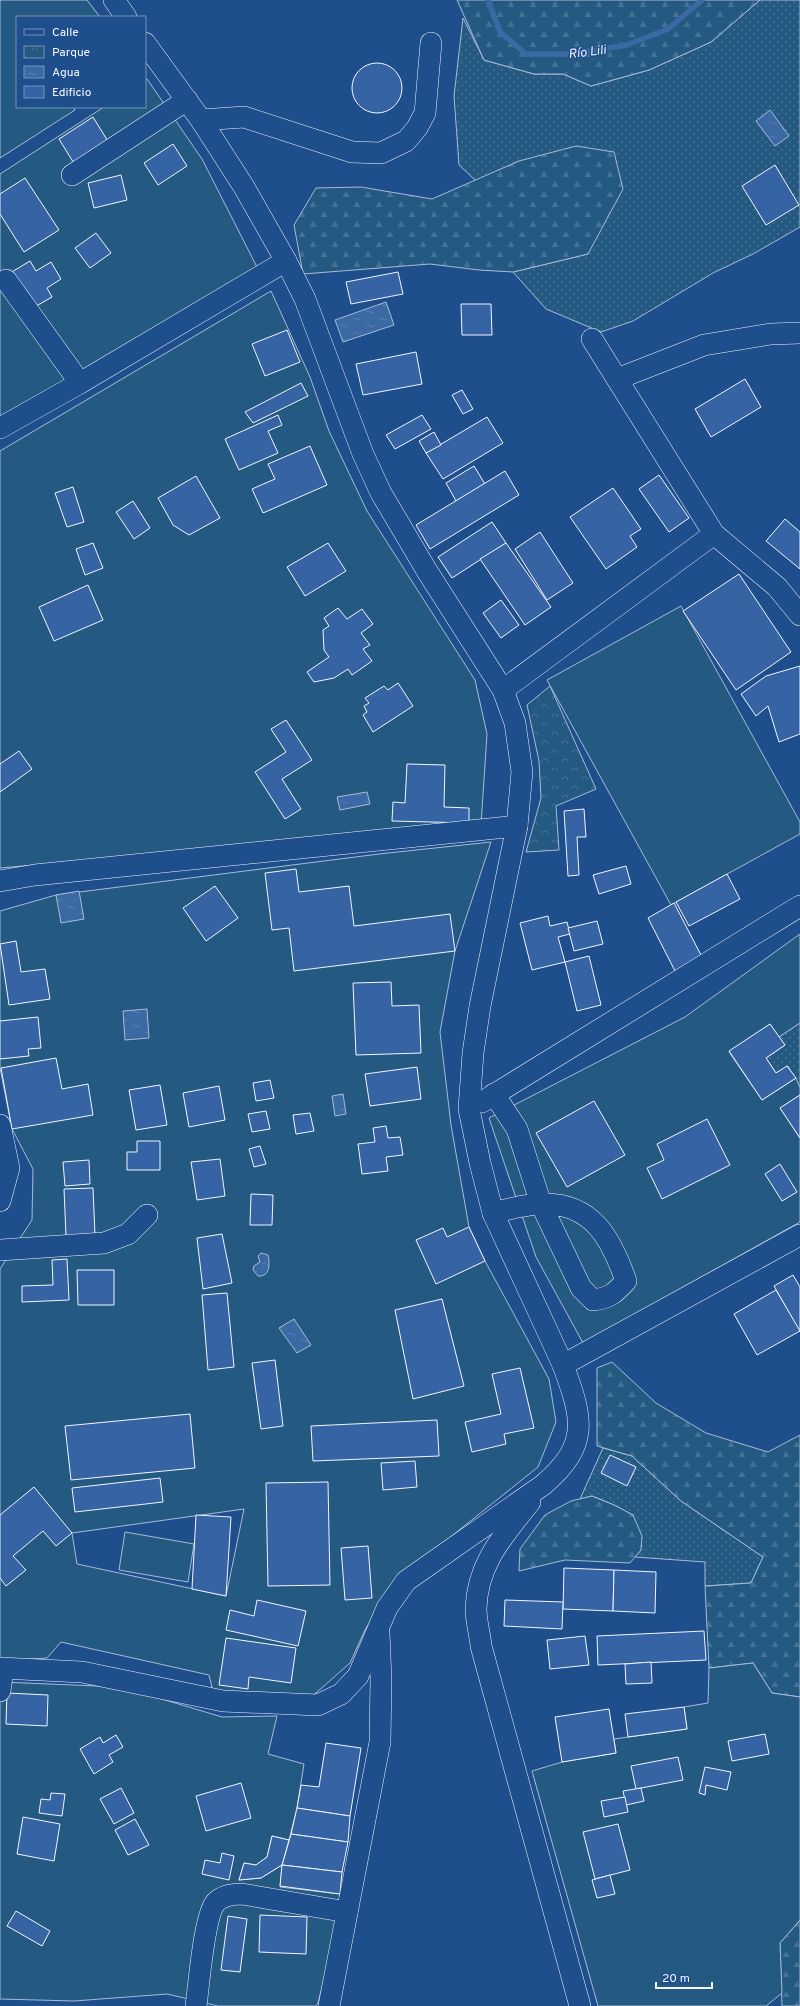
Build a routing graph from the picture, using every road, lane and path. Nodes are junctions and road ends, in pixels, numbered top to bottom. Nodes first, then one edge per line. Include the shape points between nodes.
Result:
1 (114, 0) edge
2 (125, 16) edge
3 (431, 43) dead end
4 (146, 44) edge
5 (187, 100) junction
6 (201, 120) junction
7 (72, 175) dead end
8 (286, 261) junction
9 (6, 280) dead end
10 (800, 333) edge
11 (592, 339) dead end
12 (617, 379) junction
13 (80, 383) junction
14 (0, 428) edge
15 (714, 534) junction
16 (800, 615) edge
17 (503, 690) junction
18 (517, 826) junction
19 (0, 881) edge
20 (800, 906) edge
21 (494, 1094) junction
22 (469, 1109) junction
23 (0, 1125) edge
24 (0, 1201) edge
25 (541, 1204) junction
26 (493, 1213) junction
27 (147, 1215) dead end
28 (800, 1235) edge
29 (0, 1250) edge
30 (563, 1365) junction
31 (543, 1485) junction
32 (379, 1629) junction
33 (2, 1668) edge
34 (0, 1691) edge
35 (347, 1912) junction
36 (196, 2006) edge
37 (329, 2006) edge
38 (580, 2006) edge

1 - 2 street
3 - 6 street via 425,113 406,141 381,153 352,152 244,117
4 - 5 street
5 - 6 street
5 - 7 street
6 - 8 street via 244,187
8 - 13 street
8 - 17 street via 305,299 363,454 381,493
9 - 13 street
10 - 12 street via 771,334 704,345
11 - 12 street
12 - 15 street
13 - 14 street
15 - 16 street via 777,587
15 - 17 street
17 - 18 street via 515,723 522,772
18 - 19 street via 34,875
18 - 22 street via 480,1006
20 - 21 street
21 - 22 street
21 - 25 street via 517,1129
22 - 26 street
23 - 24 street via 9,1168
25 - 25 street via 573,1208 592,1218 608,1240 626,1281 615,1292 606,1298 592,1300 581,1288
25 - 26 street
26 - 30 street
27 - 29 street via 128,1234 104,1243
28 - 30 street
30 - 31 street via 579,1417 578,1432 572,1451 561,1470
31 - 32 street via 406,1581 387,1608
31 - 38 street via 495,1546 480,1578 476,1610 481,1646
32 - 33 street via 358,1676 341,1694 318,1705 223,1701 82,1672
32 - 35 street via 380,1742
33 - 34 street
35 - 36 street via 242,1894 224,1896 217,1902 209,1918
35 - 37 street

